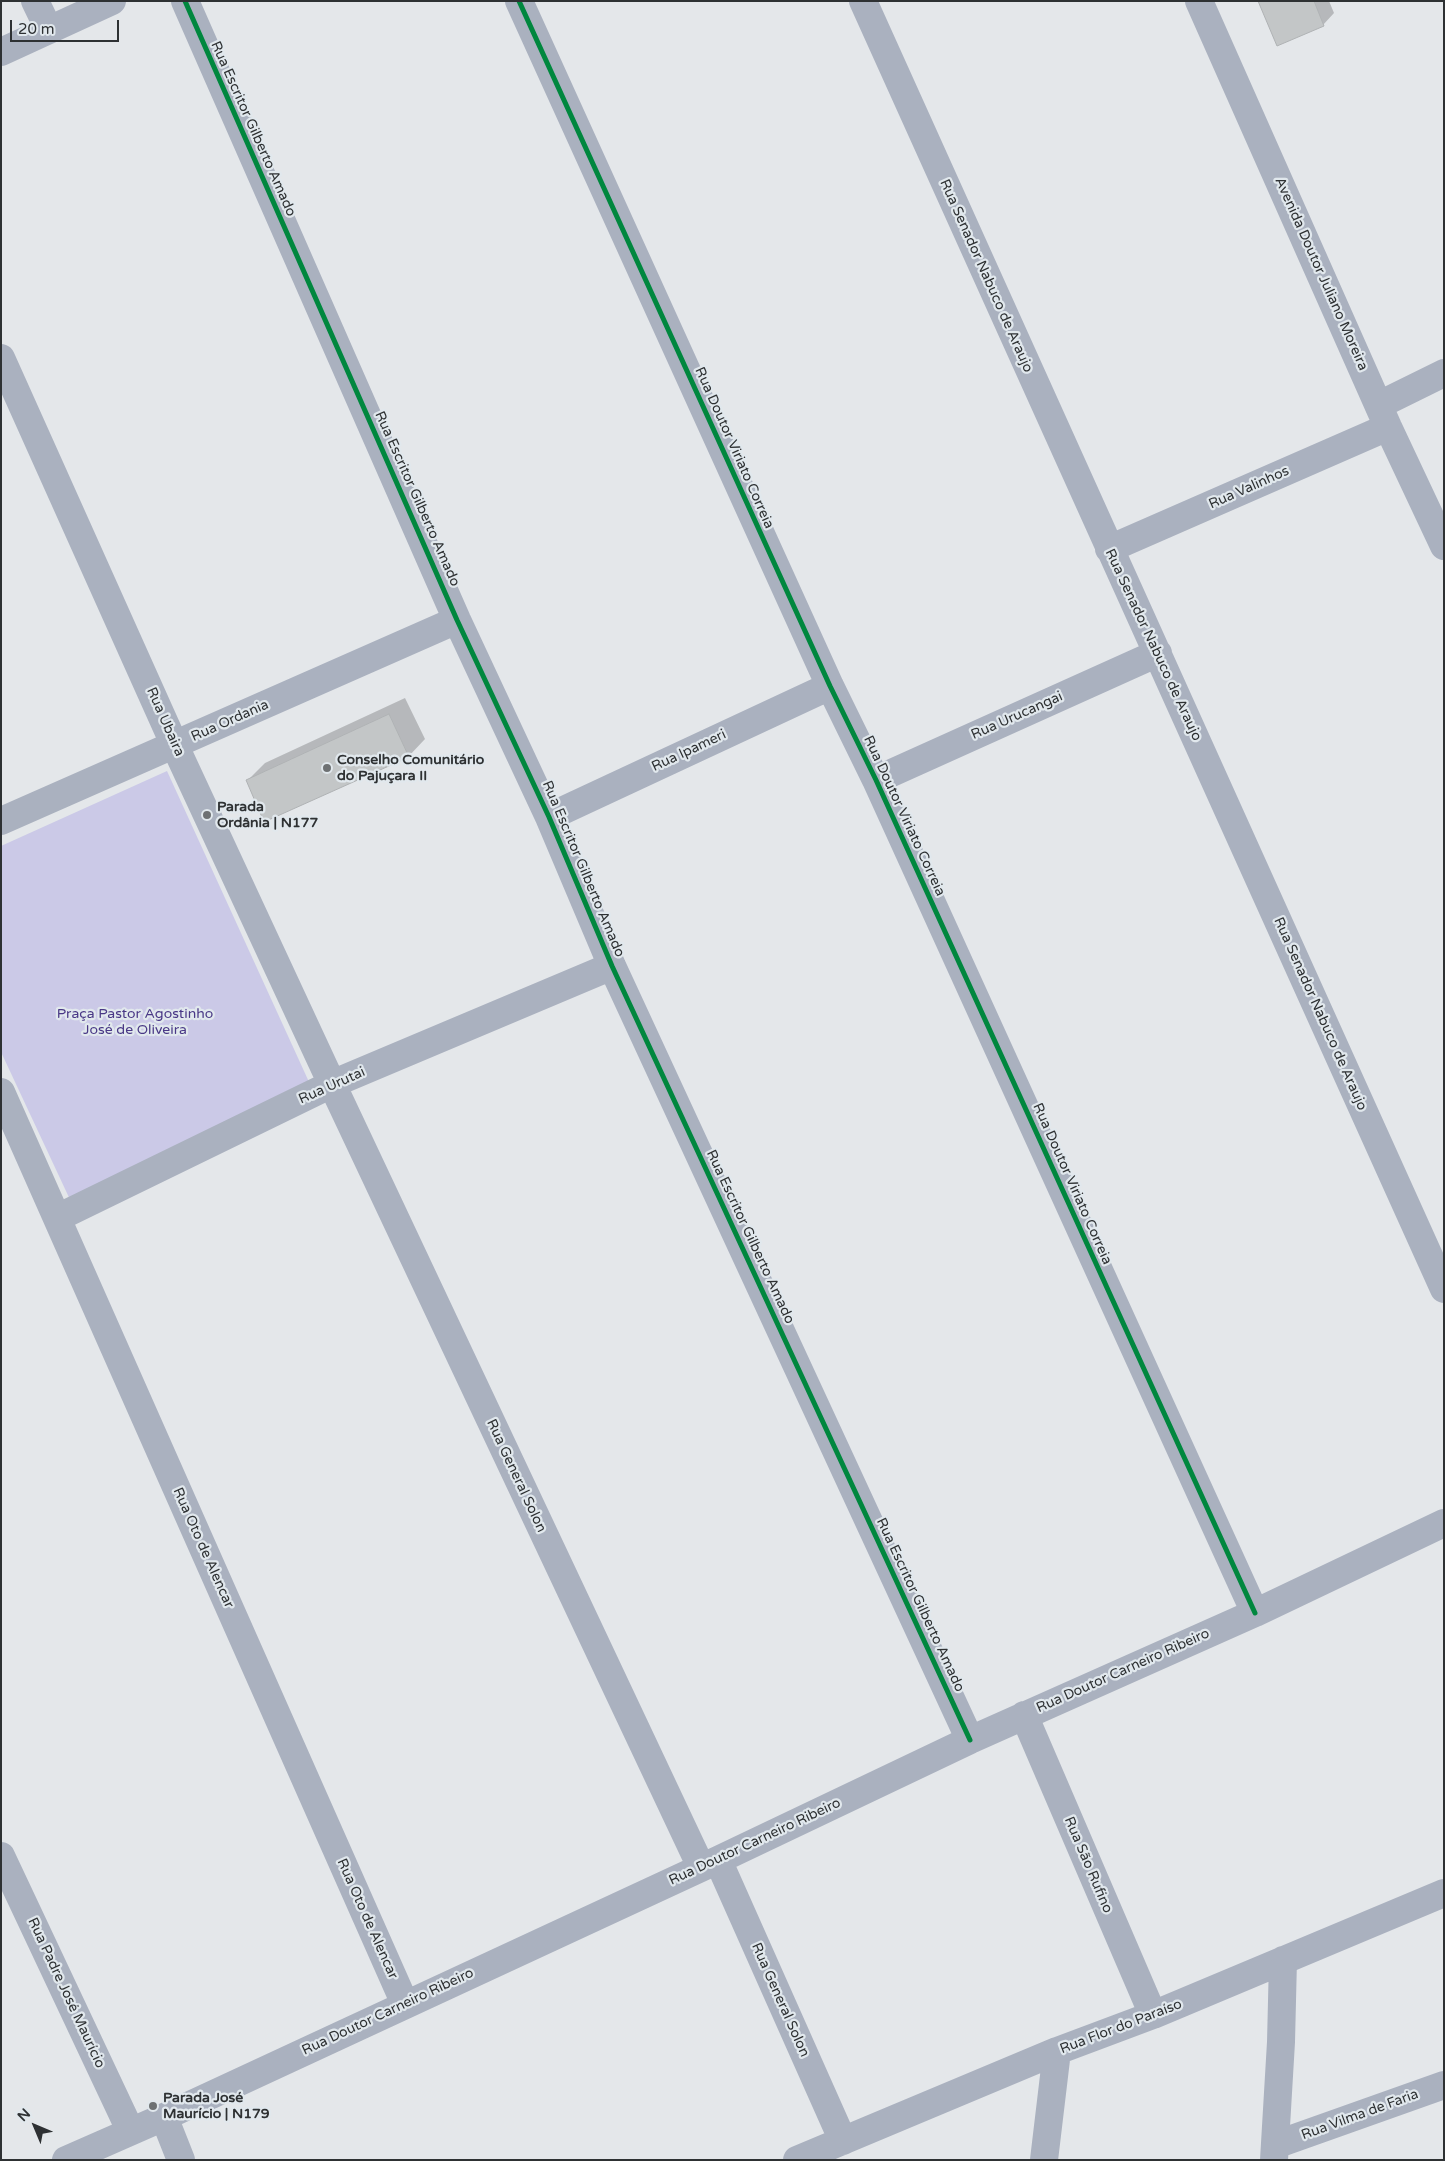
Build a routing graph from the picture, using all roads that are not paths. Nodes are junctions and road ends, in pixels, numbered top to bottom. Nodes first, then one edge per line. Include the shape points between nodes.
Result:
1 (35, 1) edge
2 (112, 1) edge
3 (185, 1) edge
4 (519, 1) edge
5 (863, 1) edge
6 (1199, 1) edge
7 (49, 30) junction
8 (1, 52) edge
9 (1, 358) edge
10 (1444, 373) edge
11 (1384, 416) junction
12 (1444, 546) edge
13 (1109, 549) junction
14 (458, 620) junction
15 (1158, 653) junction
16 (830, 686) junction
17 (176, 746) junction
18 (876, 780) junction
19 (549, 817) junction
20 (1, 822) edge
21 (612, 966) junction
22 (332, 1084) junction
23 (1, 1092) edge
24 (57, 1218) junction
25 (1444, 1288) edge
26 (1444, 1523) edge
27 (1255, 1613) junction
28 (1024, 1716) junction
29 (970, 1740) junction
30 (1, 1856) edge
31 (709, 1864) junction
32 (1444, 1894) edge
33 (1283, 1960) junction
34 (405, 2004) junction
35 (1153, 2015) junction
36 (1057, 2051) junction
37 (1444, 2085) edge
38 (164, 2117) junction
39 (130, 2130) junction
40 (843, 2141) junction
41 (1274, 2152) edge
42 (66, 2160) edge
43 (181, 2160) edge
44 (797, 2160) edge
45 (1044, 2160) edge

1 - 7 street
2 - 7 street
3 - 14 street, Rua Escritor Gilberto Amado
4 - 16 street, Rua Doutor Viriato Correia
5 - 13 street, Rua Senador Nabuco de Araujo
6 - 11 street, Avenida Doutor Juliano Moreira
7 - 8 street
9 - 17 street, Rua Ubaira
10 - 11 street, Rua Valinhos
11 - 12 street, Avenida Doutor Juliano Moreira
11 - 13 street, Rua Valinhos
13 - 15 street, Rua Senador Nabuco de Araujo
14 - 17 street, Rua Ordania
14 - 19 street, Rua Escritor Gilberto Amado
15 - 18 street, Rua Urucangai
15 - 25 street, Rua Senador Nabuco de Araujo
16 - 18 street, Rua Doutor Viriato Correia
16 - 19 street, Rua Ipameri
17 - 20 street, Rua Ordania
17 - 22 street, Rua Ubaira
18 - 27 street, Rua Doutor Viriato Correia
19 - 21 street, Rua Escritor Gilberto Amado
21 - 22 street, Rua Urutai
21 - 29 street, Rua Escritor Gilberto Amado
22 - 24 street, Rua Urutai
22 - 31 street, Rua General Solon
23 - 24 street, Rua Oto de Alencar
24 - 34 street, Rua Oto de Alencar
26 - 27 street, Rua Doutor Carneiro Ribeiro
27 - 28 street, Rua Doutor Carneiro Ribeiro
28 - 29 street, Rua Doutor Carneiro Ribeiro
28 - 35 street, Rua São Rufino
29 - 31 street, Rua Doutor Carneiro Ribeiro
30 - 39 street, Rua Padre José Maurício
31 - 34 street, Rua Doutor Carneiro Ribeiro
31 - 40 street, Rua General Solon
32 - 33 street, Rua Flor do Paraíso
33 - 35 street, Rua Flor do Paraíso
33 - 41 street
34 - 38 street, Rua Doutor Carneiro Ribeiro
35 - 36 street, Rua Flor do Paraíso
36 - 40 street, Rua Flor do Paraíso
36 - 45 street
37 - 41 street, Rua Vilma de Faria
38 - 39 street, Rua Doutor Carneiro Ribeiro
38 - 43 street
39 - 42 street, Rua Doutor Carneiro Ribeiro
40 - 44 street, Rua Flor do Paraíso

